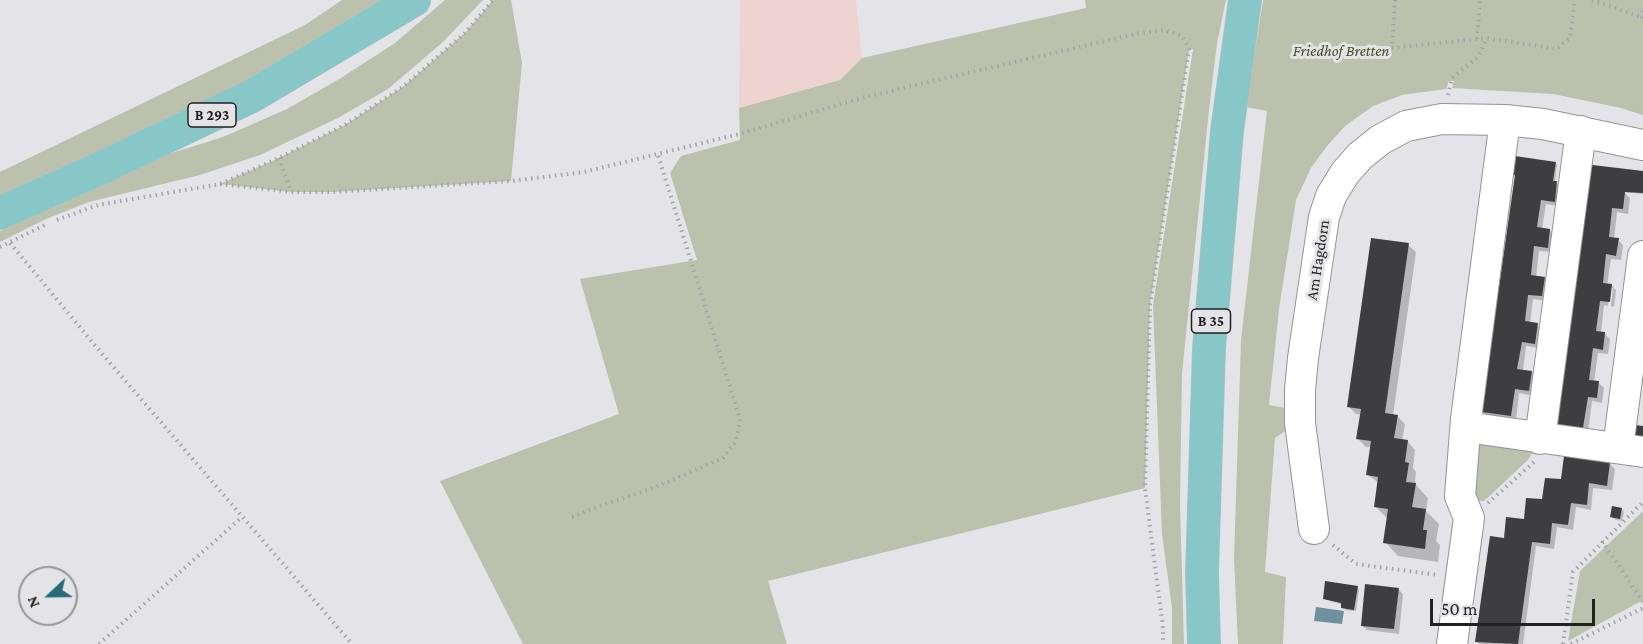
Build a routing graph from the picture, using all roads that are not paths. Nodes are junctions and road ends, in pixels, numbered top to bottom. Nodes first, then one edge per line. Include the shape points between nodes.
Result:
1 (414, 0) edge
2 (1245, 0) edge
3 (1505, 120) junction
4 (1581, 131) junction
5 (1643, 146) edge
6 (5, 228) edge
7 (1643, 256) edge
8 (1466, 427) junction
9 (1539, 448) junction
10 (1631, 450) edge
11 (1314, 529) dead end
12 (1204, 644) edge
13 (1452, 644) edge

1 - 6 main road, B 293 via 252,96 101,168
2 - 12 main road, B 35 via 1227,131 1209,348 1202,573
3 - 4 street, Am Hagdorn
3 - 8 street
3 - 11 street, Am Hagdorn via 1442,119 1406,126 1360,156 1335,189 1324,217 1300,390 1300,423
4 - 5 street, Am Hagdorn
4 - 9 street
7 - 10 street
8 - 9 street
8 - 13 street via 1460,496 1469,518
9 - 10 street

